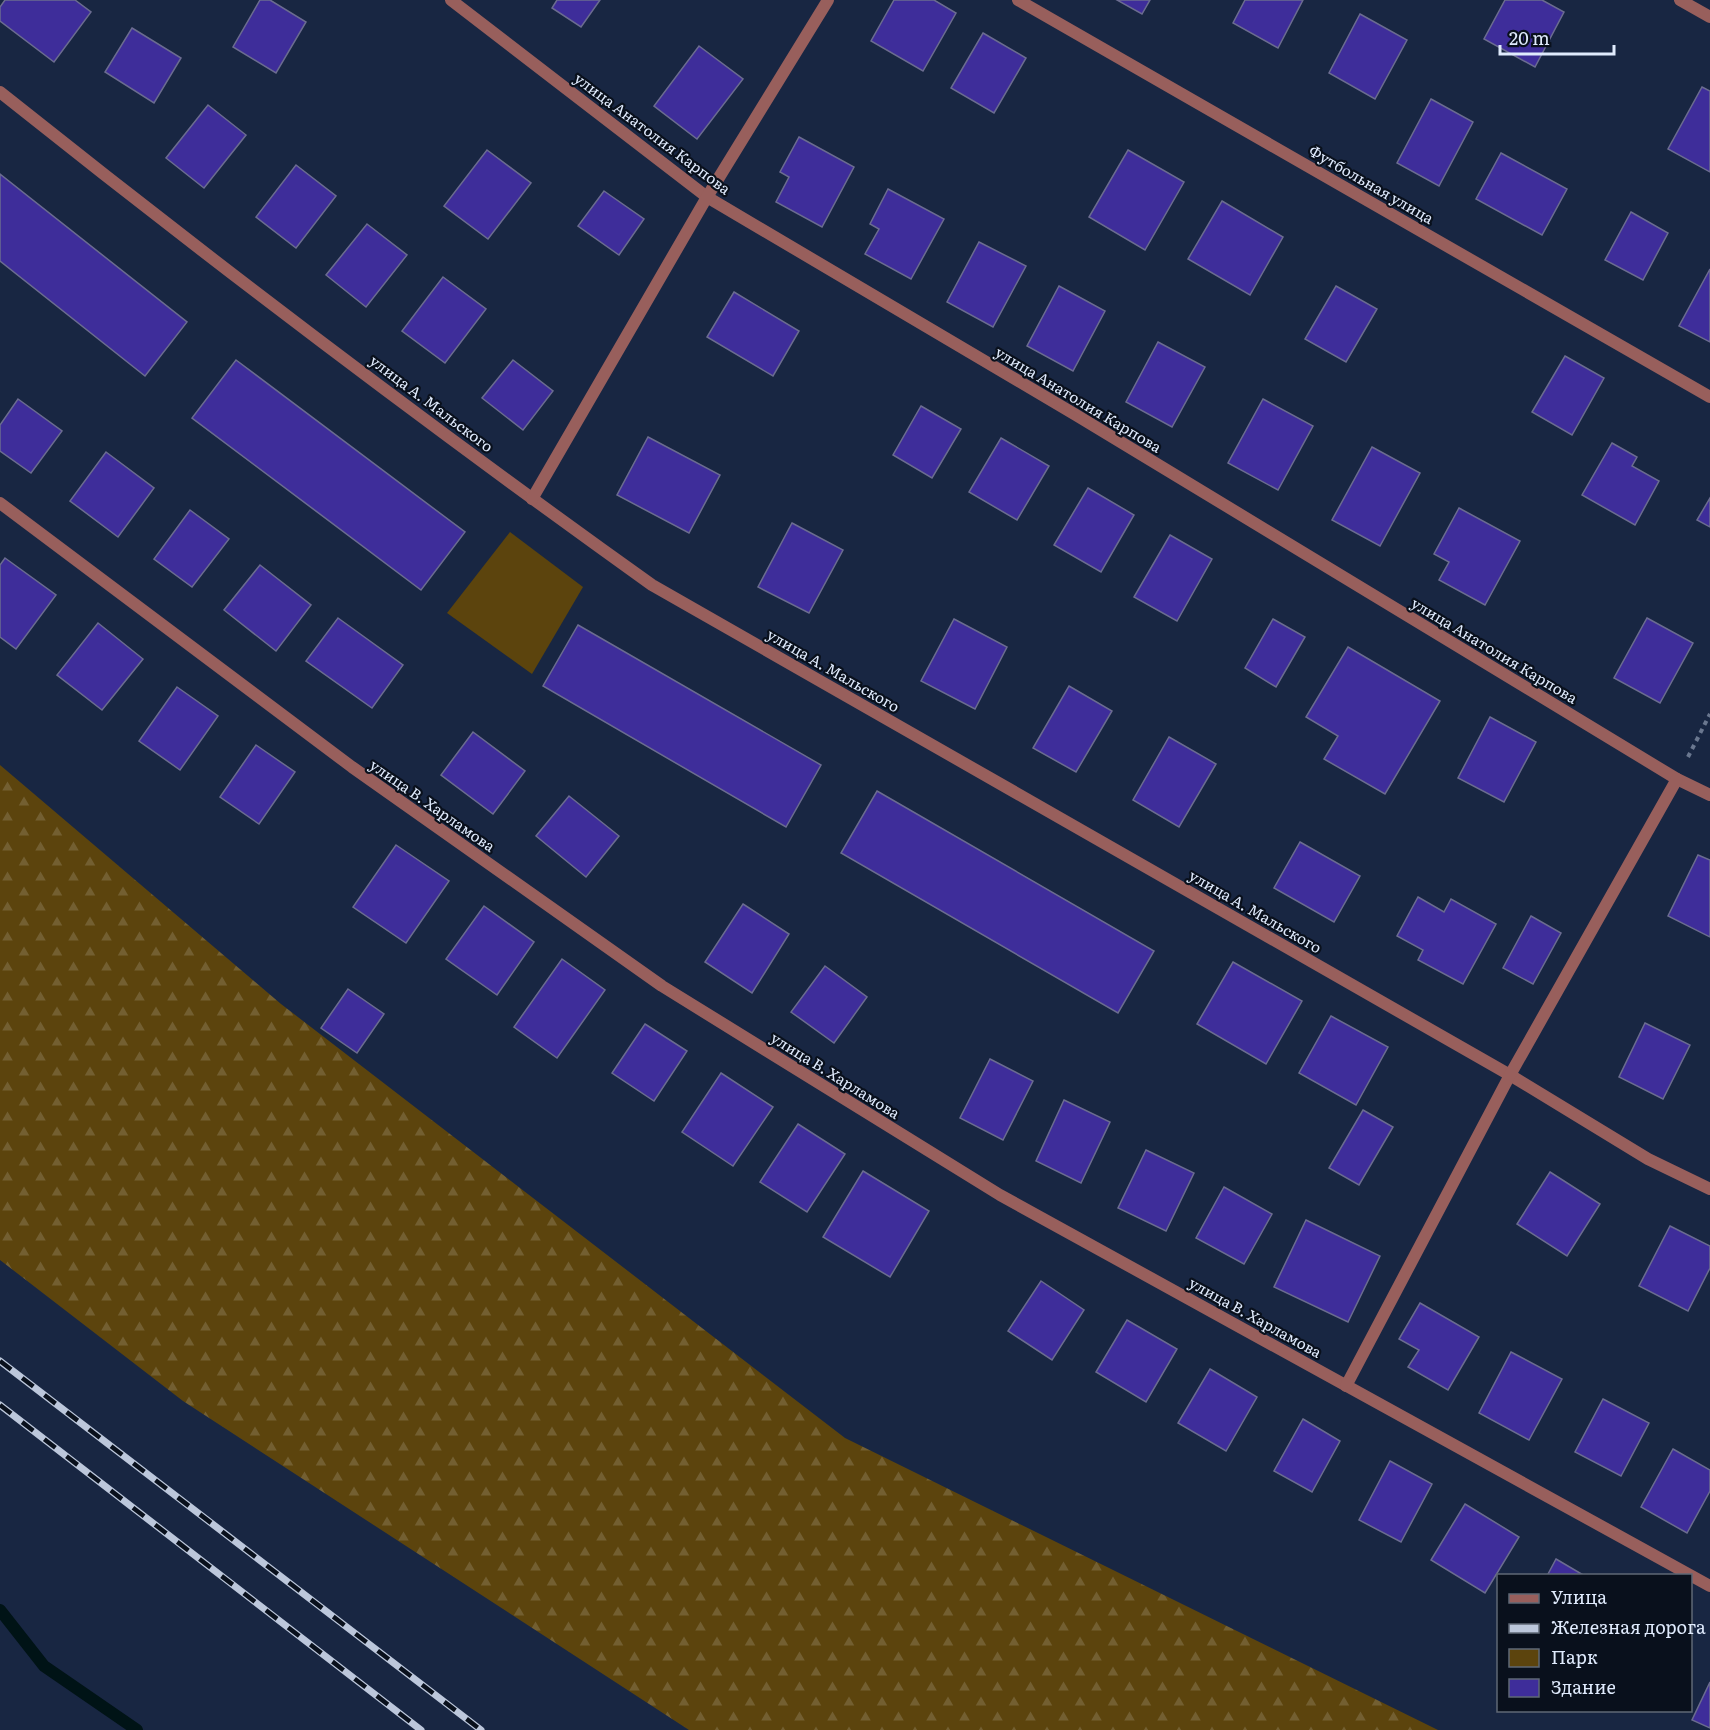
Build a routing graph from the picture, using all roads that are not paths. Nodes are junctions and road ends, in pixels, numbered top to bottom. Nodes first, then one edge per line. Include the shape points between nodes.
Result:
1 (451, 0) edge
2 (828, 0) edge
3 (1018, 0) edge
4 (1680, 0) edge
5 (1710, 17) edge
6 (0, 92) edge
7 (707, 197) junction
8 (1710, 397) edge
9 (532, 499) junction
10 (0, 503) edge
11 (1677, 779) junction
12 (1710, 795) edge
13 (1510, 1075) junction
14 (1710, 1189) edge
15 (1346, 1386) junction
16 (1688, 1574) edge
17 (1692, 1576) edge
18 (1710, 1586) edge

1 - 7 street, улица Анатолия Карпова
2 - 7 street
3 - 8 street, Футбольная улица
4 - 5 street
6 - 9 street, улица А. Мальского
7 - 9 street
7 - 11 street, улица Анатолия Карпова
9 - 13 street, улица А. Мальского via 662,591
10 - 15 street, улица В. Харламова via 352,767 662,986 1000,1195
11 - 12 street, улица Анатолия Карпова
11 - 13 street
13 - 14 street, улица А. Мальского via 1648,1159
13 - 15 street
15 - 16 street, улица В. Харламова
17 - 18 street, улица В. Харламова

